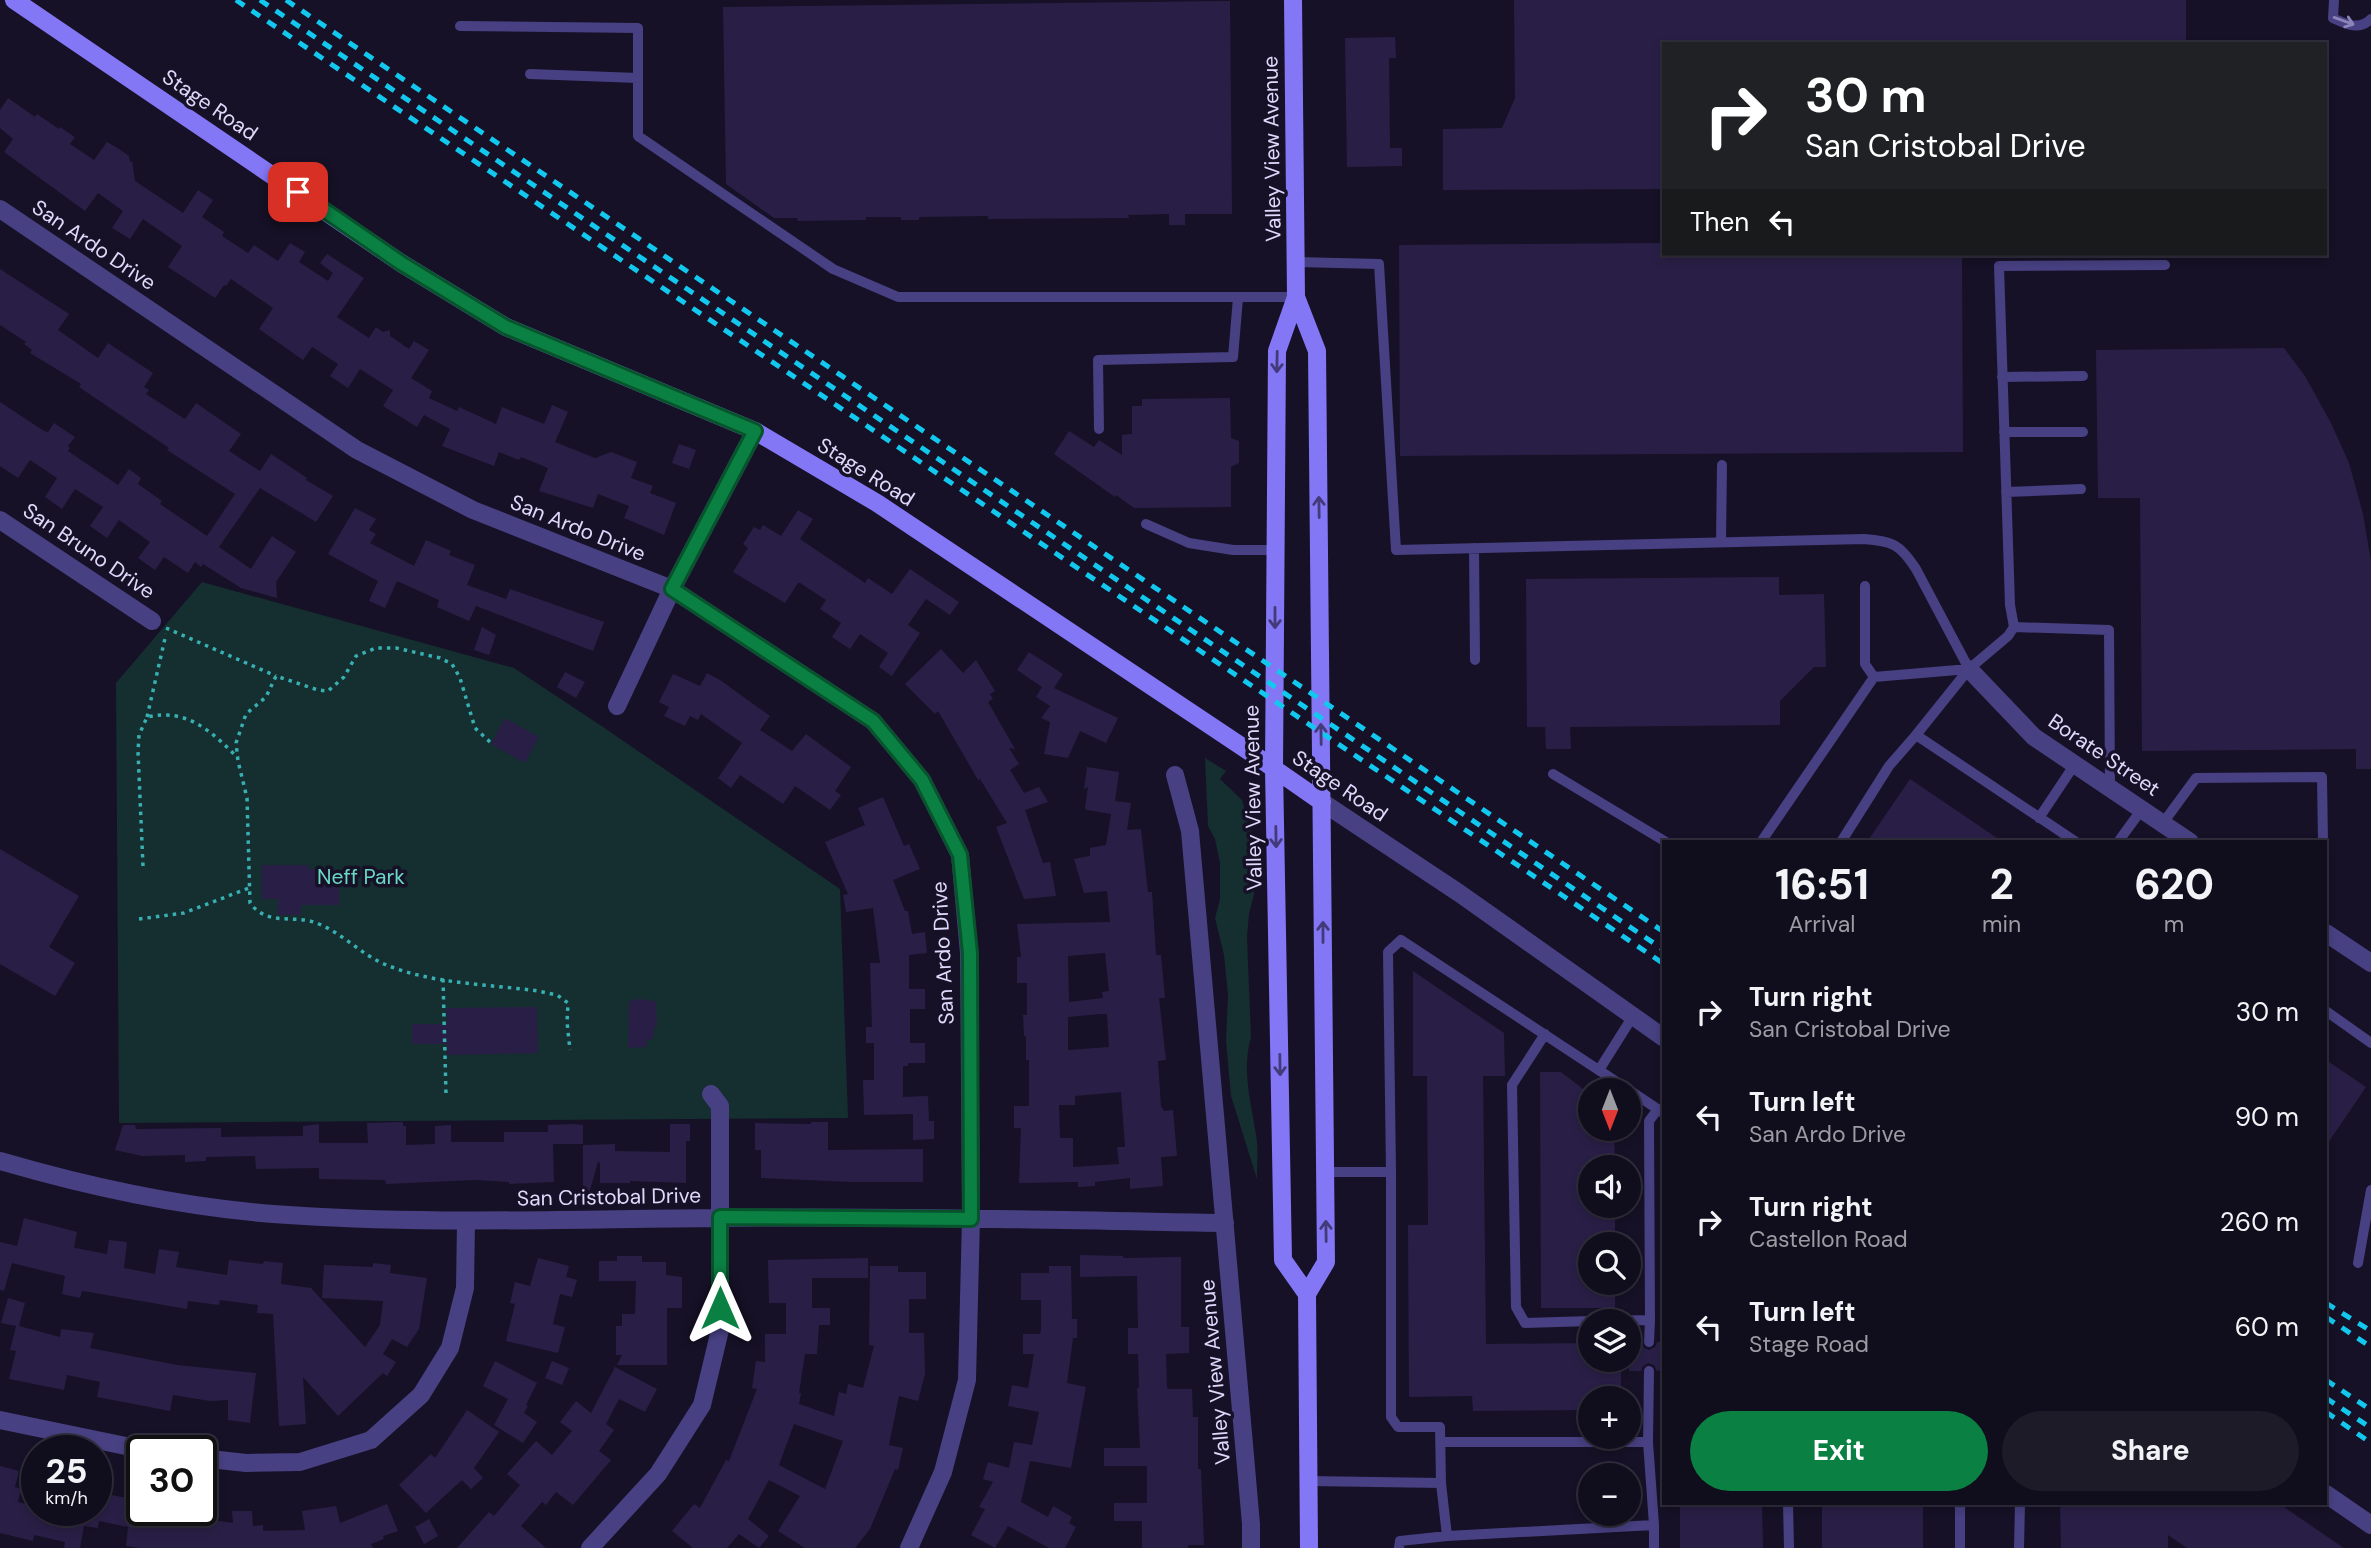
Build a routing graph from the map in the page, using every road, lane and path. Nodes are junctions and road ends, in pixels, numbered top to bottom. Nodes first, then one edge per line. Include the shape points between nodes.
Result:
1 (14, 0) edge
2 (1293, 0) edge
3 (2333, 0) edge
4 (2371, 19) edge
5 (460, 26) dead end
6 (530, 74) dead end
7 (638, 78) junction
8 (0, 209) edge
9 (1296, 262) junction
10 (2165, 265) dead end
11 (1296, 297) junction
12 (1238, 298) junction
13 (2083, 376) dead end
14 (2002, 377) junction
15 (1099, 429) dead end
16 (755, 431) junction
17 (2004, 432) junction
18 (2083, 432) dead end
19 (1721, 465) dead end
20 (2081, 489) dead end
21 (2006, 492) junction
22 (0, 520) edge
23 (1146, 524) dead end
24 (1721, 542) junction
25 (1474, 548) junction
26 (1275, 550) junction
27 (1865, 586) dead end
28 (672, 589) junction
29 (160, 625) junction
30 (2014, 627) junction
31 (1475, 660) dead end
32 (1969, 669) junction
33 (276, 676) junction
34 (1874, 677) junction
35 (617, 706) dead end
36 (147, 717) junction
37 (1916, 735) junction
38 (490, 742) dead end
39 (238, 758) junction
40 (2075, 764) junction
41 (1274, 769) junction
42 (1553, 774) dead end
43 (1175, 775) dead end
44 (2110, 788) junction
45 (1322, 803) junction
46 (2142, 809) junction
47 (2039, 818) junction
48 (2162, 823) junction
49 (1663, 840) edge
50 (1762, 840) edge
51 (1842, 840) edge
52 (2073, 840) edge
53 (2119, 840) edge
54 (2187, 840) edge
55 (2323, 840) edge
56 (143, 866) dead end
57 (249, 888) junction
58 (139, 919) dead end
59 (2327, 934) edge
60 (2371, 963) edge
61 (443, 979) junction
62 (2327, 1012) edge
63 (1633, 1016) junction
64 (1545, 1034) junction
65 (1662, 1037) edge
66 (2371, 1043) edge
67 (570, 1050) dead end
68 (1599, 1070) junction
69 (1611, 1078) edge
70 (446, 1094) dead end
71 (711, 1094) dead end
72 (1642, 1099) edge
73 (1661, 1112) edge
74 (0, 1161) edge
75 (1325, 1172) junction
76 (1391, 1172) junction
77 (2371, 1191) edge
78 (720, 1217) junction
79 (971, 1219) junction
80 (466, 1222) junction
81 (1225, 1223) junction
82 (2358, 1263) dead end
83 (1307, 1294) junction
84 (1641, 1320) edge
85 (1650, 1320) junction
86 (1578, 1321) edge
87 (1649, 1342) dead end
88 (1649, 1371) dead end
89 (0, 1420) edge
90 (1441, 1442) junction
91 (1647, 1443) junction
92 (126, 1446) edge
93 (217, 1460) edge
94 (1309, 1481) junction
95 (1441, 1483) junction
96 (2327, 1495) edge
97 (1788, 1505) edge
98 (1960, 1505) edge
99 (2020, 1505) edge
100 (1654, 1525) junction
101 (2371, 1525) edge
102 (1447, 1536) junction
103 (590, 1548) edge
104 (909, 1548) edge
105 (1251, 1548) edge
106 (1310, 1548) edge
107 (1399, 1548) edge
108 (1654, 1548) edge
109 (1789, 1548) edge
110 (1960, 1548) edge
111 (2019, 1548) edge

1 - 16 main road, Stage Road via 401,263 506,327
2 - 9 main road, Valley View Avenue
3 -> 4 lane via 2333,18 2350,26 2365,25
5 - 7 lane via 638,28
6 - 7 lane
7 - 12 lane via 638,136 834,269 898,297
8 - 28 street, San Ardo Drive via 357,450 473,510
9 - 11 main road, Valley View Avenue
9 - 25 lane via 1379,264 1396,550
10 - 14 lane via 1999,266
11 - 12 lane
11 -> 26 main road, Valley View Avenue via 1277,351
45 -> 11 main road, Valley View Avenue via 1317,351
12 - 15 lane via 1233,357 1098,360
13 - 14 lane
14 - 17 lane
16 - 28 street
16 - 41 main road, Stage Road via 877,503
17 - 18 lane
17 - 21 lane
19 - 24 lane
20 - 21 lane
21 - 30 lane
22 - 29 street, San Bruno Drive
23 - 26 lane via 1189,543
24 - 25 lane
24 - 32 lane via 1890,541 1916,569
25 - 31 lane
26 -> 41 main road, Valley View Avenue
27 - 34 lane via 1865,664
28 - 35 street
28 - 79 street, San Ardo Drive via 873,721 922,780 960,855 970,953
29 - 33 path
29 - 36 path
30 - 32 lane
30 - 44 lane via 2109,630
32 - 34 lane
32 - 37 lane
32 - 40 street, Borate Street via 2034,737
33 - 38 path via 328,691 344,677 356,656 376,648 440,658 452,664 475,728
33 - 39 path via 266,697 246,714 236,743
34 - 50 lane
36 - 39 path via 163,713 187,719 213,731
36 - 56 path via 138,751
37 - 47 lane
37 - 51 lane via 1889,766
39 - 57 path via 247,798
40 - 44 street, Borate Street
40 - 47 lane
41 - 45 main road, Stage Road
41 -> 83 main road, Valley View Avenue via 1283,1261
42 - 49 lane
43 - 81 street, Valley View Avenue via 1190,831
44 - 46 street, Borate Street
45 - 63 street, Stage Road
75 -> 45 main road, Valley View Avenue
46 - 48 street, Borate Street
46 - 53 lane
47 - 52 lane
48 - 54 street, Borate Street
48 - 55 lane via 2196,778 2322,777
57 - 58 path via 184,913
57 - 61 path via 250,903 263,916 317,922 381,963
59 - 60 street
61 - 67 path via 557,995 568,1003
61 - 70 path
62 - 66 lane
63 - 65 street, Stage Road
63 - 68 lane
64 - 68 lane
64 - 76 lane via 1401,940 1394,945 1388,952
64 - 86 lane via 1512,1085 1516,1307 1525,1323
68 - 69 lane
71 - 78 street via 720,1106
72 - 73 lane
73 - 85 lane via 1649,1121
74 - 80 street, San Cristobal Drive via 176,1202 272,1214
75 - 76 lane
83 -> 75 main road, Valley View Avenue via 1326,1262
76 - 90 lane via 1391,1418 1398,1427 1440,1427
77 - 82 lane
78 - 79 street, San Cristobal Drive
78 - 80 street, San Cristobal Drive
78 - 103 street via 720,1330 702,1405 658,1474
79 - 81 street, San Cristobal Drive
79 - 104 street, San Ardo Drive via 967,1380 943,1472
80 - 93 street via 465,1288 450,1348 421,1395 371,1440 300,1462
81 - 105 street, Valley View Avenue
83 - 94 main road
84 - 85 lane
85 - 87 lane
88 - 91 lane
89 - 92 street
90 - 91 lane
90 - 95 lane
91 - 100 lane
94 - 95 lane
94 - 106 main road
95 - 102 lane
96 - 101 street
97 - 109 lane
98 - 110 lane
99 - 111 lane
100 - 102 lane
100 - 108 lane
102 - 107 lane via 1399,1541

